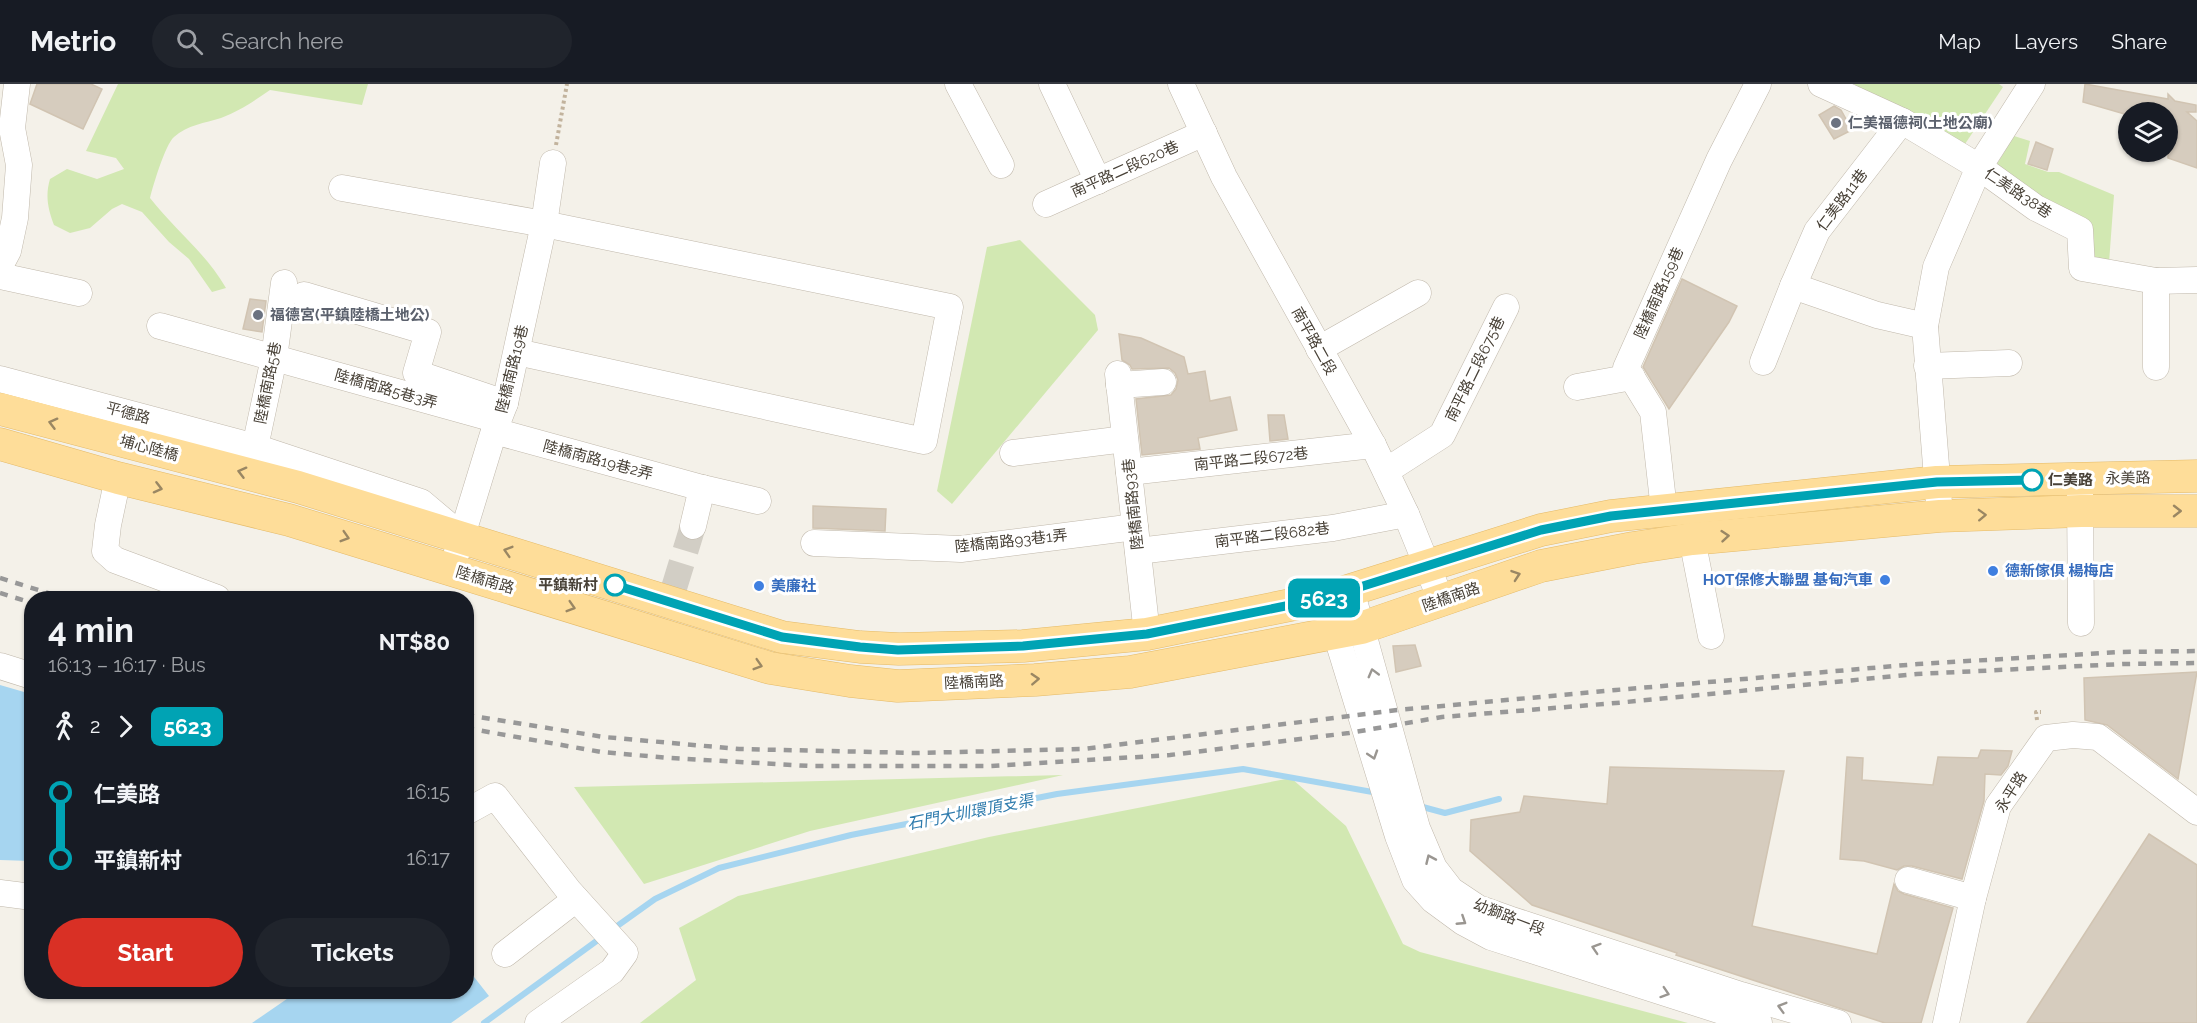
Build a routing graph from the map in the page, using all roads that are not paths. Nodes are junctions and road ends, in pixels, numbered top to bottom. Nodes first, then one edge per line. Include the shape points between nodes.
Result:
1 (17, 84) edge
2 (958, 84) edge
3 (1052, 84) edge
4 (1180, 84) edge
5 (1758, 84) edge
6 (1821, 84) edge
7 (2032, 84) edge
8 (1902, 121) junction
9 (1204, 133) junction
10 (553, 163) road end
11 (1001, 165) dead end
12 (1979, 167) junction
13 (1098, 181) junction
14 (342, 188) dead end
15 (1046, 204) dead end
16 (7, 215) edge
17 (544, 224) junction
18 (0, 266) edge
19 (0, 276) edge
20 (2197, 280) edge
21 (2156, 281) junction
22 (1792, 286) junction
23 (79, 293) dead end
24 (1418, 293) dead end
25 (1506, 307) dead end
26 (160, 326) dead end
27 (1925, 326) junction
28 (1319, 349) junction
29 (517, 352) junction
30 (274, 358) junction
31 (1763, 362) dead end
32 (2009, 363) dead end
33 (1927, 366) junction
34 (2156, 367) dead end
35 (1632, 377) junction
36 (0, 379) edge
37 (1163, 382) dead end
38 (1576, 387) dead end
39 (0, 409) edge
40 (499, 418) junction
41 (1125, 439) junction
42 (0, 444) edge
43 (1373, 445) junction
44 (255, 447) junction
45 (1013, 453) dead end
46 (1386, 471) junction
47 (1129, 472) junction
48 (2197, 476) edge
49 (118, 478) junction
50 (2080, 479) junction
51 (1937, 482) junction
52 (702, 489) junction
53 (758, 501) dead end
54 (1664, 510) junction
55 (2080, 511) junction
56 (2197, 511) edge
57 (1406, 514) junction
58 (1940, 516) junction
59 (693, 526) tunnel mouth
60 (462, 537) junction
61 (1136, 539) junction
62 (1679, 541) junction
63 (814, 543) dead end
64 (1427, 566) junction
65 (451, 569) junction
66 (198, 591) edge
67 (1338, 594) junction
68 (1442, 600) junction
69 (2080, 623) dead end
70 (1348, 631) junction
71 (1147, 634) junction
72 (1711, 636) dead end
73 (0, 666) edge
74 (24, 674) edge
75 (474, 808) edge
76 (2197, 812) edge
77 (1908, 880) dead end
78 (0, 892) edge
79 (24, 896) edge
80 (1973, 898) junction
81 (576, 899) junction
82 (506, 954) dead end
83 (538, 1023) edge
84 (1759, 1023) edge
85 (1838, 1023) edge
86 (1946, 1023) edge

1 - 16 street via 12,128 19,165
2 - 11 street
3 - 13 street
4 - 9 street, 南平路二段
5 - 35 street, 陸橋南路159巷 via 1719,160 1626,368
6 - 8 street
7 - 12 street
8 - 12 street
8 - 22 street, 仁美路11巷 via 1817,231
9 - 13 street, 南平路二段620巷
9 - 28 street, 南平路二段 via 1224,177
10 - 17 street, 陸橋南路19巷
12 - 21 street, 仁美路38巷 via 2036,208 2080,230 2082,268
12 - 27 street via 1936,267
13 - 15 street, 南平路二段620巷
14 - 17 street
16 - 18 street via 8,251
17 - 29 street, 陸橋南路19巷
17 - 29 street via 950,307 924,441
19 - 23 street
20 - 21 street, 仁美路38巷
21 - 34 street
22 - 27 street via 1877,315
22 - 31 street, 仁美路11巷
24 - 28 street
25 - 46 street, 南平路二段675巷 via 1442,435
26 - 30 street, 陸橋南路5巷3弄
27 - 33 street
28 - 43 street, 南平路二段
29 - 40 street, 陸橋南路19巷
30 - 40 street, 陸橋南路5巷3弄
30 - 40 street, 陸橋南路5巷 via 294,289 428,332 416,372
30 - 44 street, 陸橋南路5巷
32 - 33 street
33 - 51 street
35 - 38 street
35 - 54 street via 1653,412
36 - 44 street, 平德路
37 - 41 street, 陸橋南路93巷 via 1119,379
60 -> 39 main road, 埔心陸橋 via 298,487
40 - 52 street, 陸橋南路19巷2弄
40 - 60 street, 陸橋南路19巷
41 - 45 street
41 - 47 street, 陸橋南路93巷
42 - 49 main road
43 - 46 street, 南平路二段
43 - 47 street, 南平路二段672巷
44 - 60 street via 421,502
46 - 57 street, 南平路二段
47 - 61 street, 陸橋南路93巷
48 - 50 main road, 永美路
49 -> 65 main road, 陸橋南路 via 289,520
49 - 66 street via 105,551 116,560
50 - 51 main road, 永美路
50 - 55 street
51 - 54 main road, 永美路
51 - 58 street
52 - 53 street, 陸橋南路19巷2弄
52 - 59 street
54 - 64 main road via 1541,530
55 -> 56 main road
58 -> 55 main road
55 - 69 street
57 - 61 street, 南平路二段682巷 via 1333,528
57 - 64 street, 南平路二段
62 -> 58 main road
60 - 65 street, 陸橋南路19巷
71 -> 60 main road via 1023,646 898,650 782,637 671,595
61 - 63 street, 陸橋南路93巷1弄 via 961,549
61 - 71 street, 陸橋南路93巷
68 -> 62 main road, 陸橋南路 via 1541,566
62 - 72 street
64 - 67 main road
64 - 68 street, 南平路二段
65 -> 70 main road, 陸橋南路 via 770,668 898,686 1130,672
67 - 70 street, 幼獅路一段
67 - 71 main road
68 - 70 main road, 陸橋南路
70 -> 84 street, 幼獅路一段 via 1398,836 1415,880 1433,900 1491,938
85 -> 70 street, 幼獅路一段 via 1509,919 1478,908 1451,890 1434,868 1417,828
73 - 74 street
75 - 81 street via 495,796
76 - 80 street, 永平路 via 2098,737 2046,738 1998,806
77 - 80 street
78 - 79 street
80 - 86 street, 永平路
81 - 82 street
81 - 83 street via 625,953 612,971

